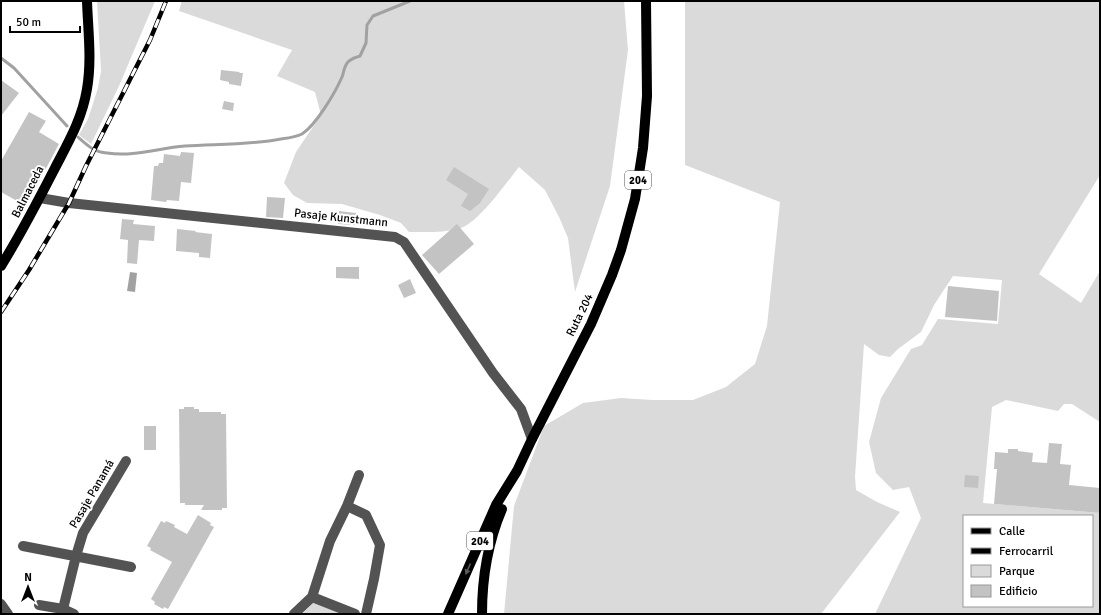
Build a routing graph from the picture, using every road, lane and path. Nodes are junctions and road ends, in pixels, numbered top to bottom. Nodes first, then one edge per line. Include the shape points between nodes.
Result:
1 (87, 1) edge
2 (646, 1) edge
3 (40, 198) junction
4 (1, 266) edge
5 (532, 439) junction
6 (126, 461) dead end
7 (517, 472) junction
8 (359, 475) dead end
9 (347, 506) junction
10 (23, 546) dead end
11 (76, 556) junction
12 (131, 567) dead end
13 (312, 597) junction
14 (1, 604) edge
15 (39, 605) dead end
16 (62, 612) edge
17 (8, 614) edge
18 (74, 614) edge
19 (294, 614) edge
20 (355, 614) edge
21 (366, 614) edge
22 (448, 614) edge
23 (482, 614) edge

1 - 3 main road, Balmaceda via 89,63 82,114
2 - 5 main road, Ruta 204 / 204 via 646,122 640,174 628,224 599,306
3 - 4 main road, Balmaceda
3 - 5 street, Pasaje Kunstmann via 395,237 404,242 493,373 521,409
5 - 7 main road, Ruta 204 / 204
6 - 11 street, Pasaje Panamá via 83,533
7 -> 22 main road, Ruta 204 / 204 via 496,505
7 - 23 main road via 497,519 486,562
8 - 9 street
9 - 13 street via 330,541
9 - 21 street via 366,515 380,545
10 - 11 street
11 - 12 street
11 - 16 street, Pasaje Panamá
13 - 19 street
13 - 20 street
14 - 17 street
15 - 16 street
16 - 18 street

